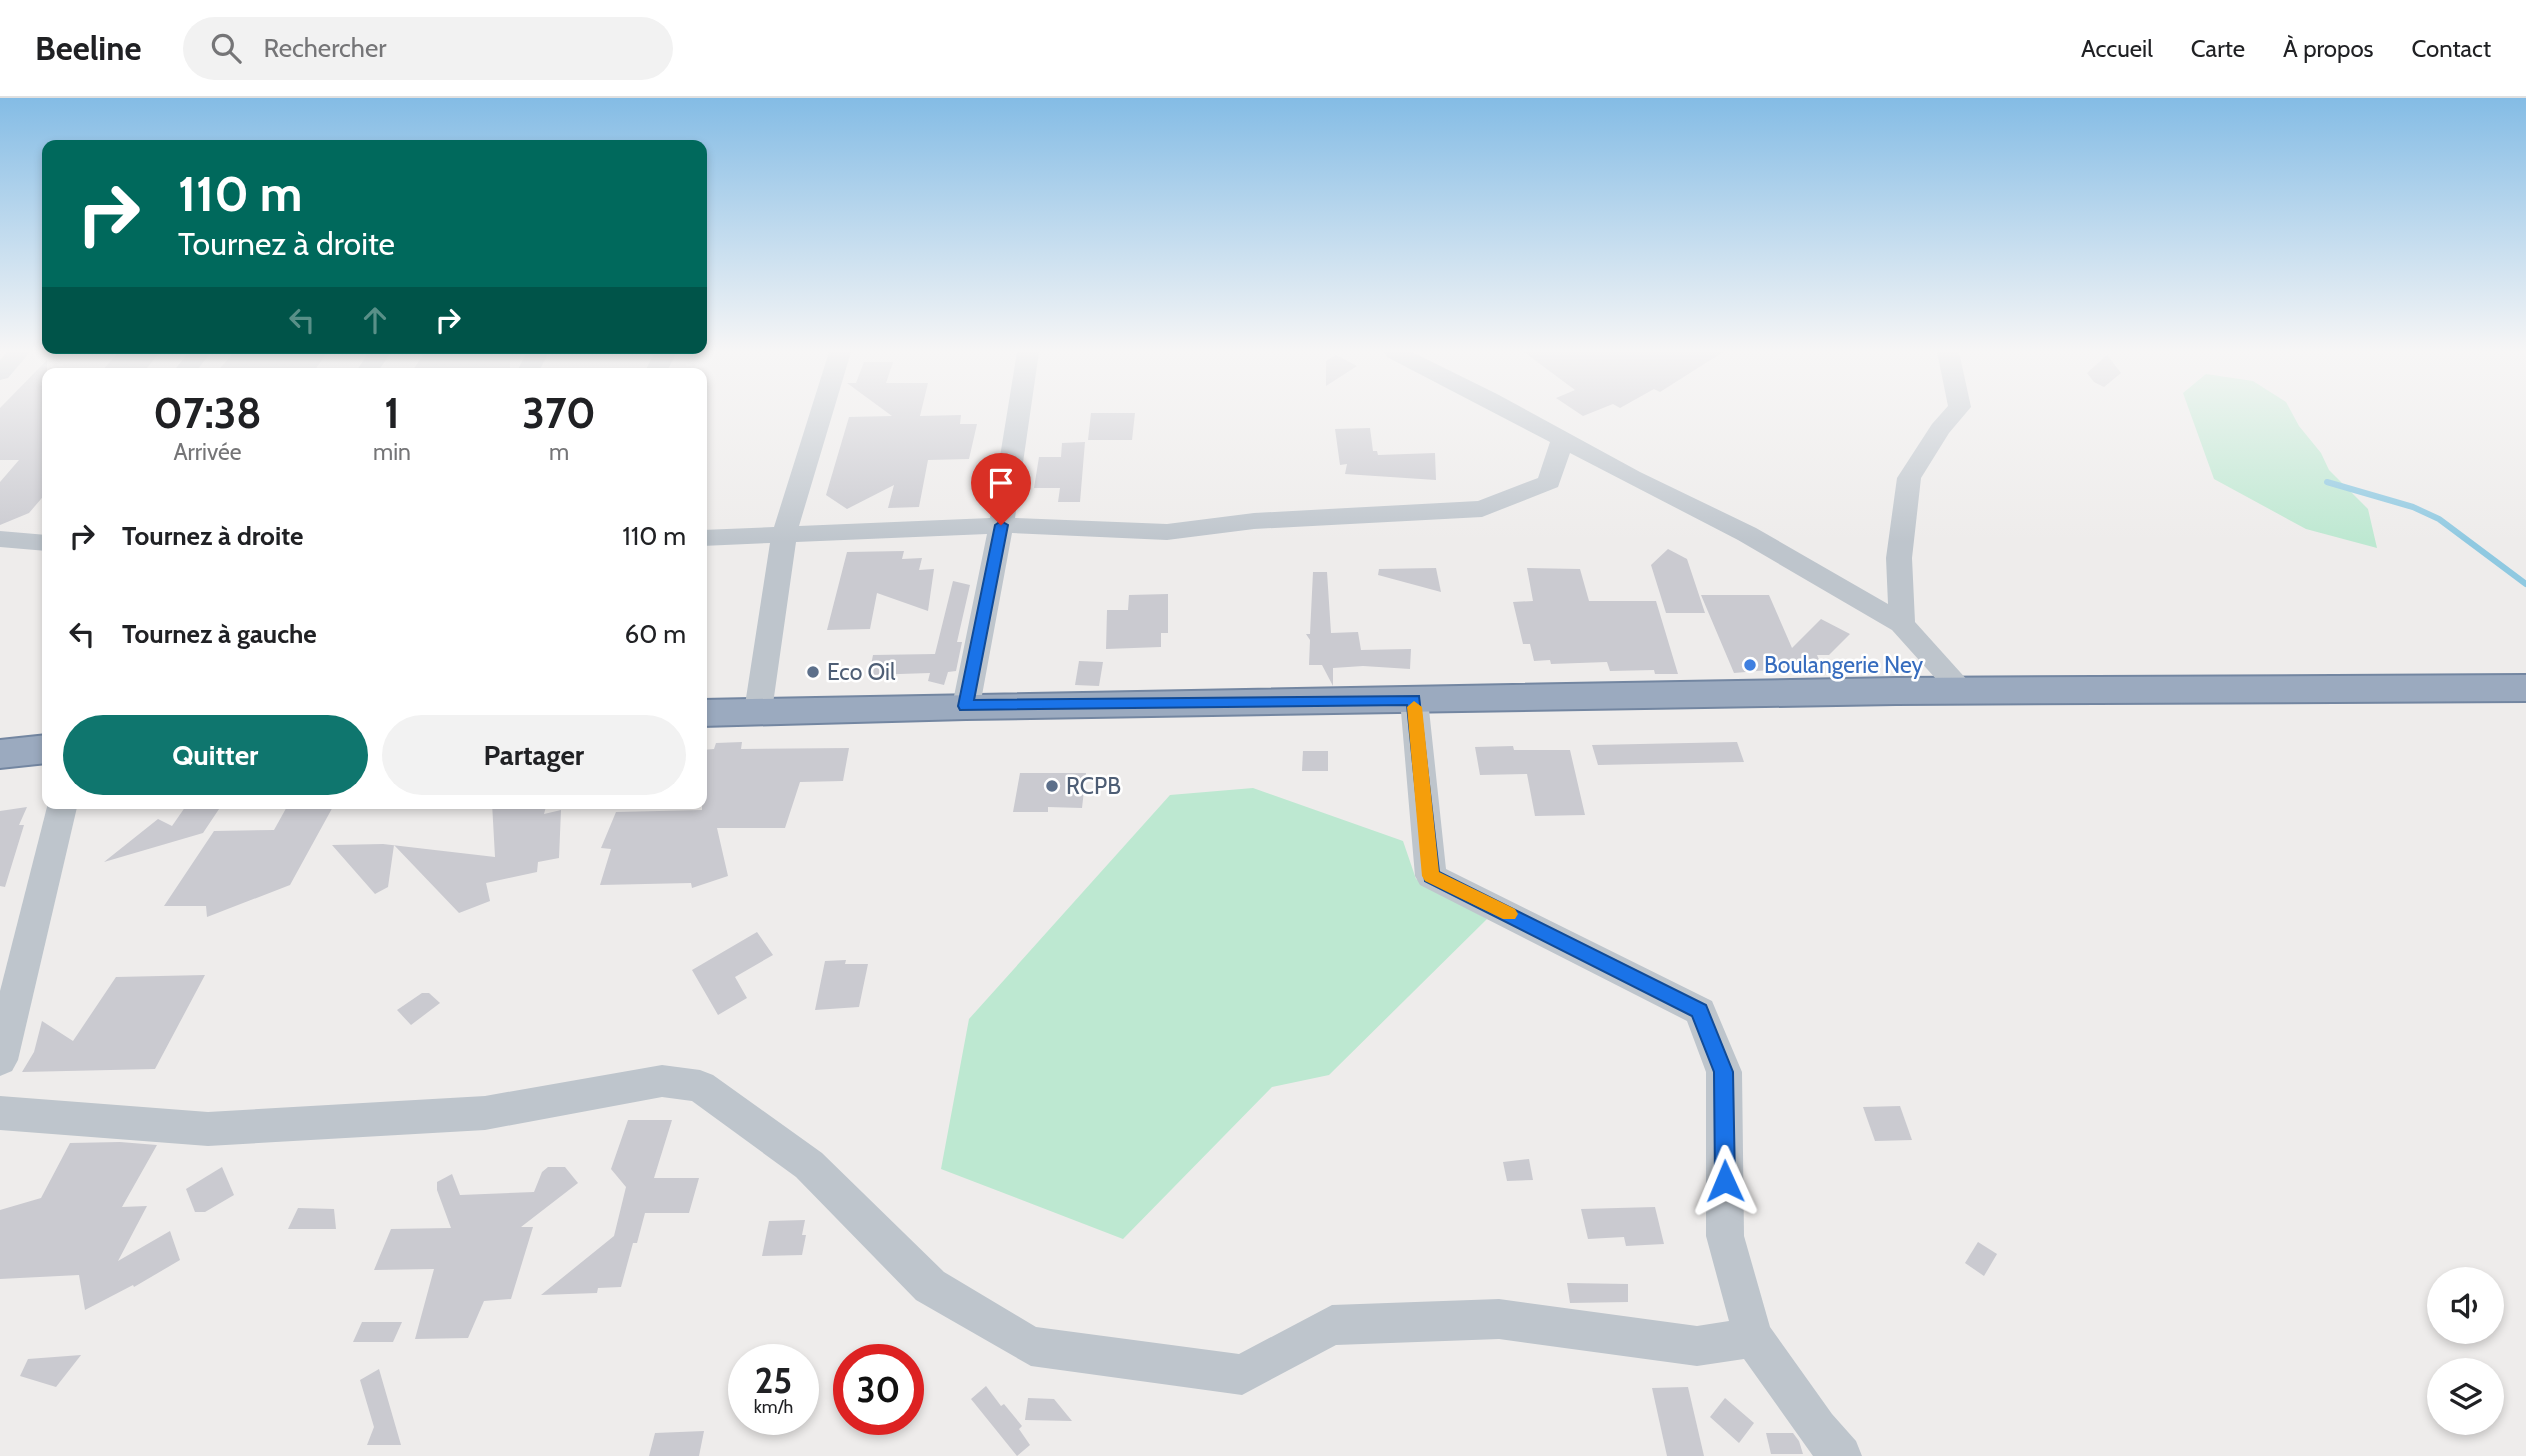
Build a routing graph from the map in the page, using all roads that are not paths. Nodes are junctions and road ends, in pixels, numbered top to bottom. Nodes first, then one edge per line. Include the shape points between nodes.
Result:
1 (821, 415) edge
2 (1018, 415) edge
3 (1517, 415) edge
4 (1952, 415) edge
5 (1562, 441) junction
6 (1001, 525) junction
7 (784, 535) junction
8 (707, 538) edge
9 (0, 539) edge
10 (42, 541) edge
11 (1902, 624) junction
12 (2526, 688) edge
13 (1964, 692) junction
14 (1414, 699) junction
15 (965, 706) junction
16 (758, 711) junction
17 (707, 713) edge
18 (42, 750) edge
19 (0, 754) edge
20 (62, 809) edge
21 (0, 1060) edge
22 (0, 1113) edge
23 (1753, 1337) junction
24 (1840, 1456) edge

1 - 7 street
2 - 6 street
3 - 5 street
4 - 11 street via 1909,478 1899,558
5 - 6 street via 1549,482 1482,509 1254,521 1167,532
5 - 11 street via 1747,534
6 - 7 street
6 - 15 street
7 - 8 street
7 - 16 street
9 - 10 street
11 - 13 street
12 - 13 highway
13 - 14 highway
14 - 15 highway
14 - 23 street via 1431,876 1700,1011 1724,1072 1725,1236
15 - 16 highway
16 - 17 highway
18 - 19 highway
20 - 21 street
22 - 23 street via 208,1129 485,1114 663,1081 700,1086 809,1165 930,1286 1031,1346 1242,1375 1332,1325 1499,1319 1697,1346
23 - 24 street

